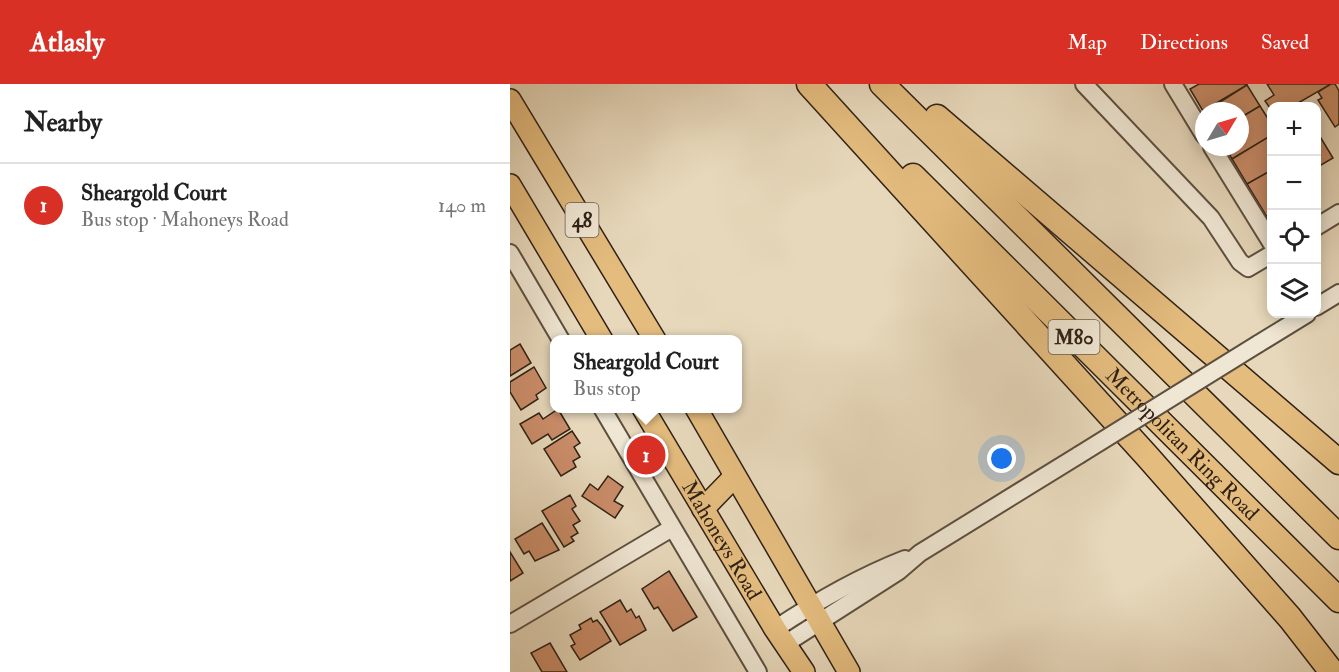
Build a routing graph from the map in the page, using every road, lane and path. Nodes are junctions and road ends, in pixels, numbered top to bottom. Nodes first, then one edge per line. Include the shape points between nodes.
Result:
1 (809, 84) edge
2 (821, 84) edge
3 (882, 84) edge
4 (898, 84) edge
5 (1083, 84) edge
6 (1173, 84) edge
7 (510, 100) edge
8 (1195, 120) edge
9 (1218, 156) edge
10 (510, 185) edge
11 (1339, 213) edge
12 (1321, 224) edge
13 (1267, 236) edge
14 (510, 254) edge
15 (1267, 257) edge
16 (1339, 293) edge
17 (1321, 304) edge
18 (1300, 318) edge
19 (559, 335) edge
20 (600, 335) edge
21 (653, 335) edge
22 (605, 413) edge
23 (646, 413) edge
24 (699, 413) edge
25 (1339, 462) edge
26 (734, 477) junction
27 (703, 509) junction
28 (672, 528) junction
29 (1339, 537) edge
30 (1339, 600) edge
31 (815, 614) junction
32 (510, 624) edge
33 (780, 636) junction
34 (758, 672) edge
35 (804, 672) edge
36 (849, 672) edge
37 (1332, 672) edge

1 - 37 highway via 1207,523
2 - 30 highway, Metropolitan Ring Road / M80
3 - 29 highway, M80
4 - 25 highway
5 - 15 street via 1211,218 1240,262 1248,268
6 - 8 street
7 - 21 main road, 48
9 - 13 street
10 - 20 main road, 48
11 - 12 street
14 - 19 street
16 - 17 street
18 - 31 street, bridge via 920,553 899,572
22 - 28 street, Mahoneys Road
23 - 27 main road, Mahoneys Road
24 - 26 main road, Mahoneys Road
26 - 27 main road
26 - 31 main road, Mahoneys Road
27 - 33 main road, Mahoneys Road
28 - 32 street
28 - 34 street, Mahoneys Road
31 - 33 street
31 - 36 main road, Mahoneys Road
33 - 35 main road, Mahoneys Road

